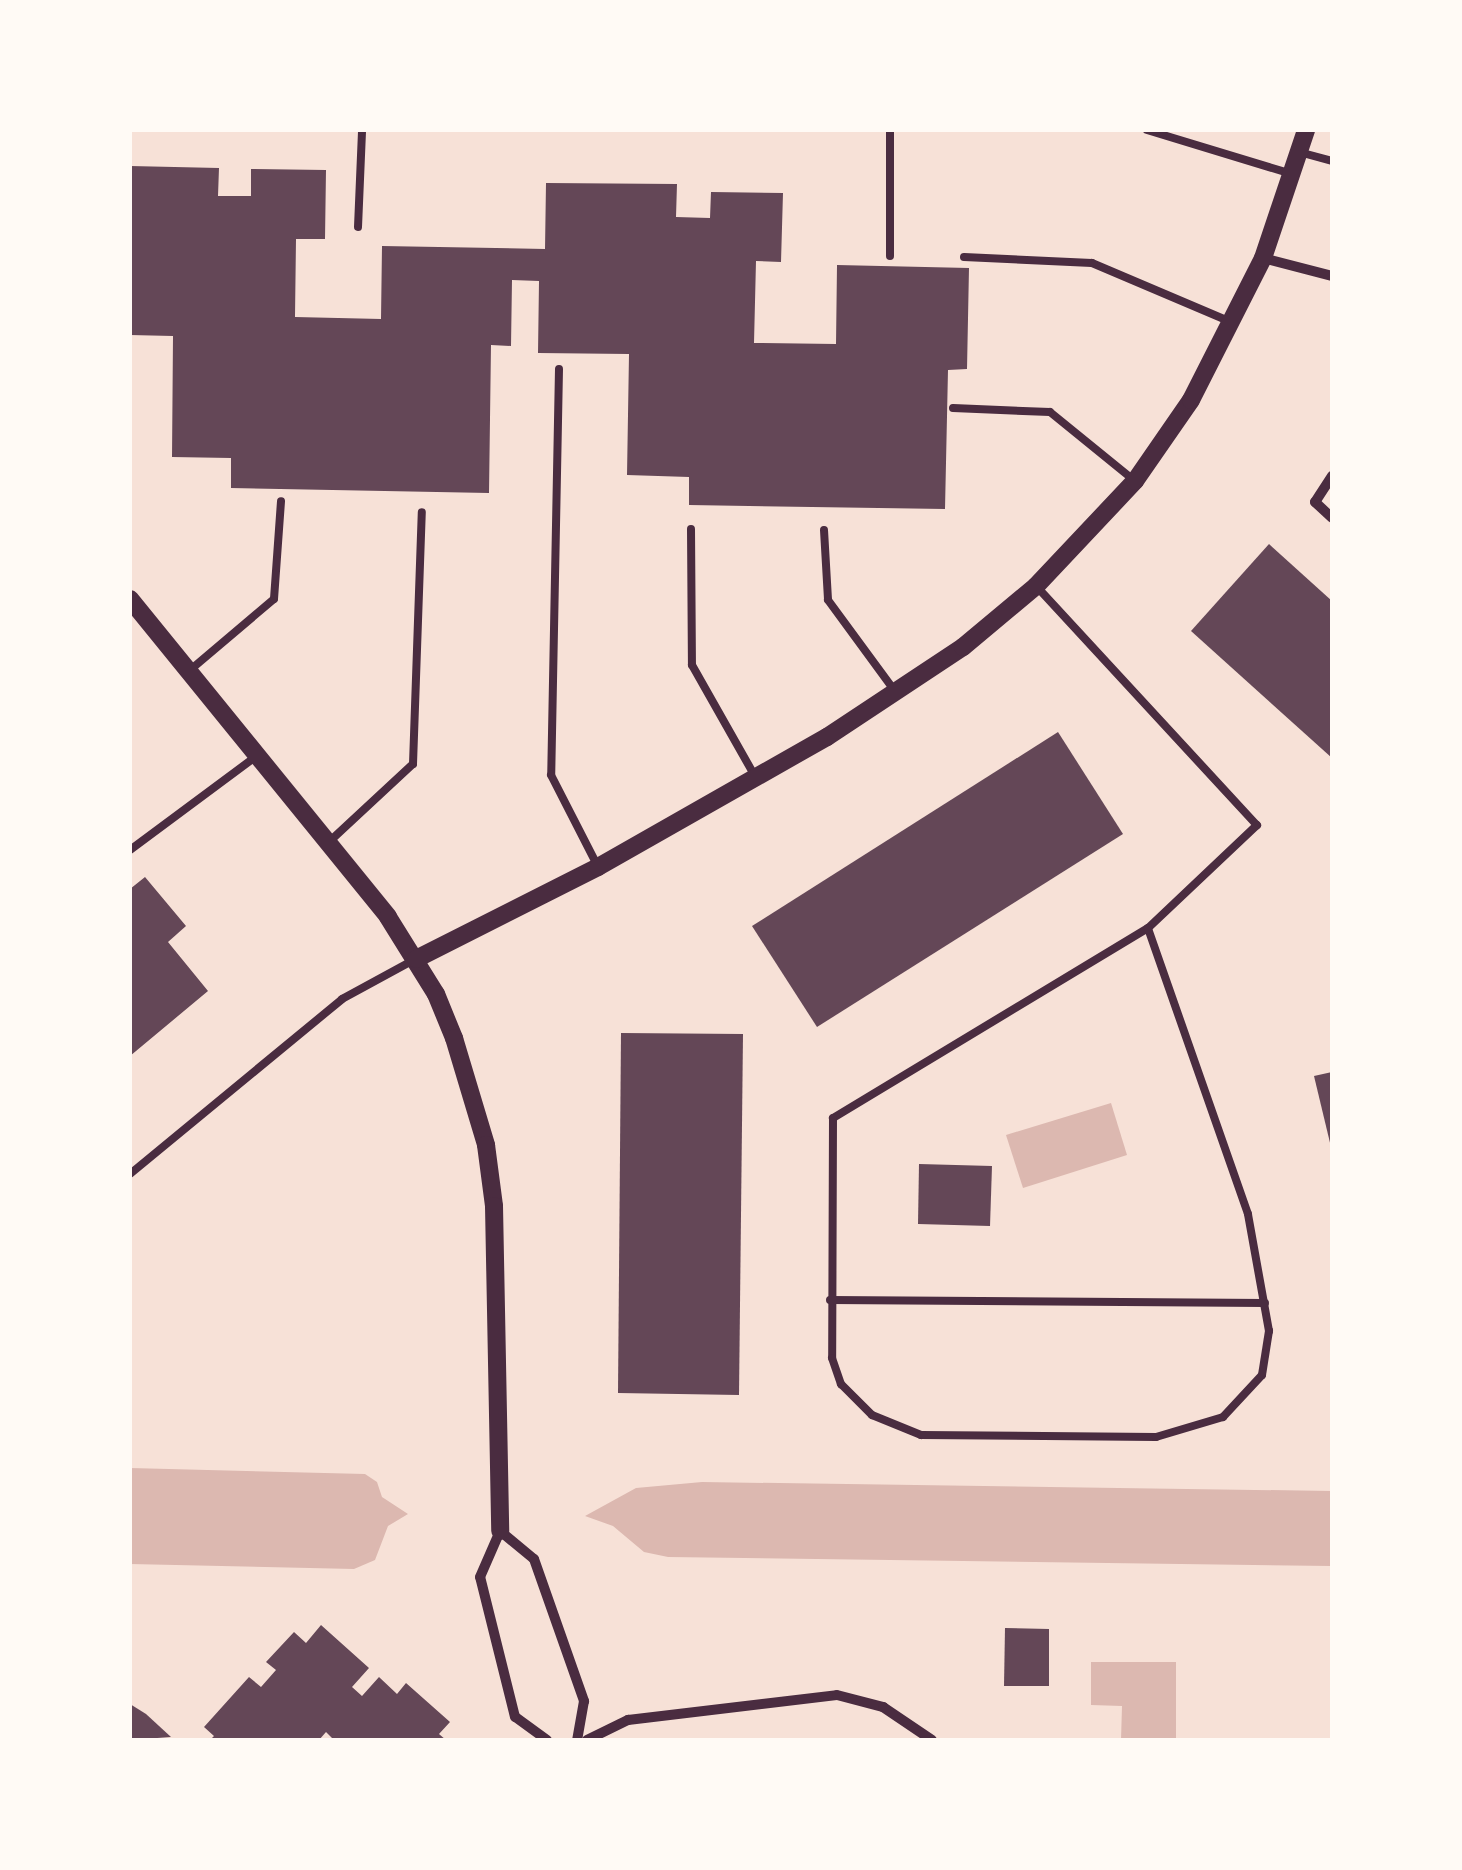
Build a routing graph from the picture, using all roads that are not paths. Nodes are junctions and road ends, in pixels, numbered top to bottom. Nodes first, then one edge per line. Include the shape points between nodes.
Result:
1 (362, 130) edge
2 (890, 130) edge
3 (1147, 130) edge
4 (1306, 130) edge
5 (1299, 152) junction
6 (1332, 160) edge
7 (1292, 174) junction
8 (358, 227) dead end
9 (890, 256) dead end
10 (964, 256) dead end
11 (1263, 258) junction
12 (1332, 276) edge
13 (1230, 322) junction
14 (558, 369) dead end
15 (953, 408) dead end
16 (1332, 476) edge
17 (1135, 481) junction
18 (281, 501) dead end
19 (422, 512) dead end
20 (1332, 518) edge
21 (692, 530) dead end
22 (824, 530) dead end
23 (1036, 586) junction
24 (130, 599) edge
25 (189, 671) junction
26 (897, 694) junction
27 (258, 755) junction
28 (756, 778) junction
29 (330, 841) junction
30 (130, 850) edge
31 (598, 868) junction
32 (1148, 928) junction
33 (416, 959) junction
34 (130, 1174) edge
35 (830, 1300) junction
36 (1265, 1303) junction
37 (500, 1531) junction
38 (547, 1740) edge
39 (577, 1740) edge
40 (588, 1740) edge
41 (932, 1740) edge

1 - 8 lane
2 - 9 lane
3 - 7 lane
4 - 5 street
5 - 6 lane
5 - 7 street
7 - 11 street
10 - 13 lane via 1092,263
11 - 12 street
11 - 13 street
13 - 17 street via 1191,400
14 - 31 lane via 550,774
15 - 17 lane via 1050,412
16 - 20 street via 1315,502
17 - 23 street
18 - 25 lane via 274,599
19 - 29 lane via 413,764
21 - 28 lane via 692,666
22 - 26 lane via 828,600
23 - 26 street
23 - 32 lane via 1257,826
24 - 25 street
25 - 27 street
26 - 28 street
27 - 29 street
27 - 30 lane
28 - 31 street
29 - 33 street
31 - 33 street
32 - 35 lane via 834,1118
32 - 36 lane via 1248,1214
33 - 34 lane via 342,999
33 - 37 street via 454,1038 486,1145 499,1270
35 - 36 lane
35 - 36 lane via 840,1384 888,1424 921,1435 1144,1437 1187,1431 1239,1406 1268,1362
37 - 38 street via 480,1577 514,1717
37 - 39 street via 534,1559 584,1701
40 - 41 street via 628,1720 825,1695 872,1702

